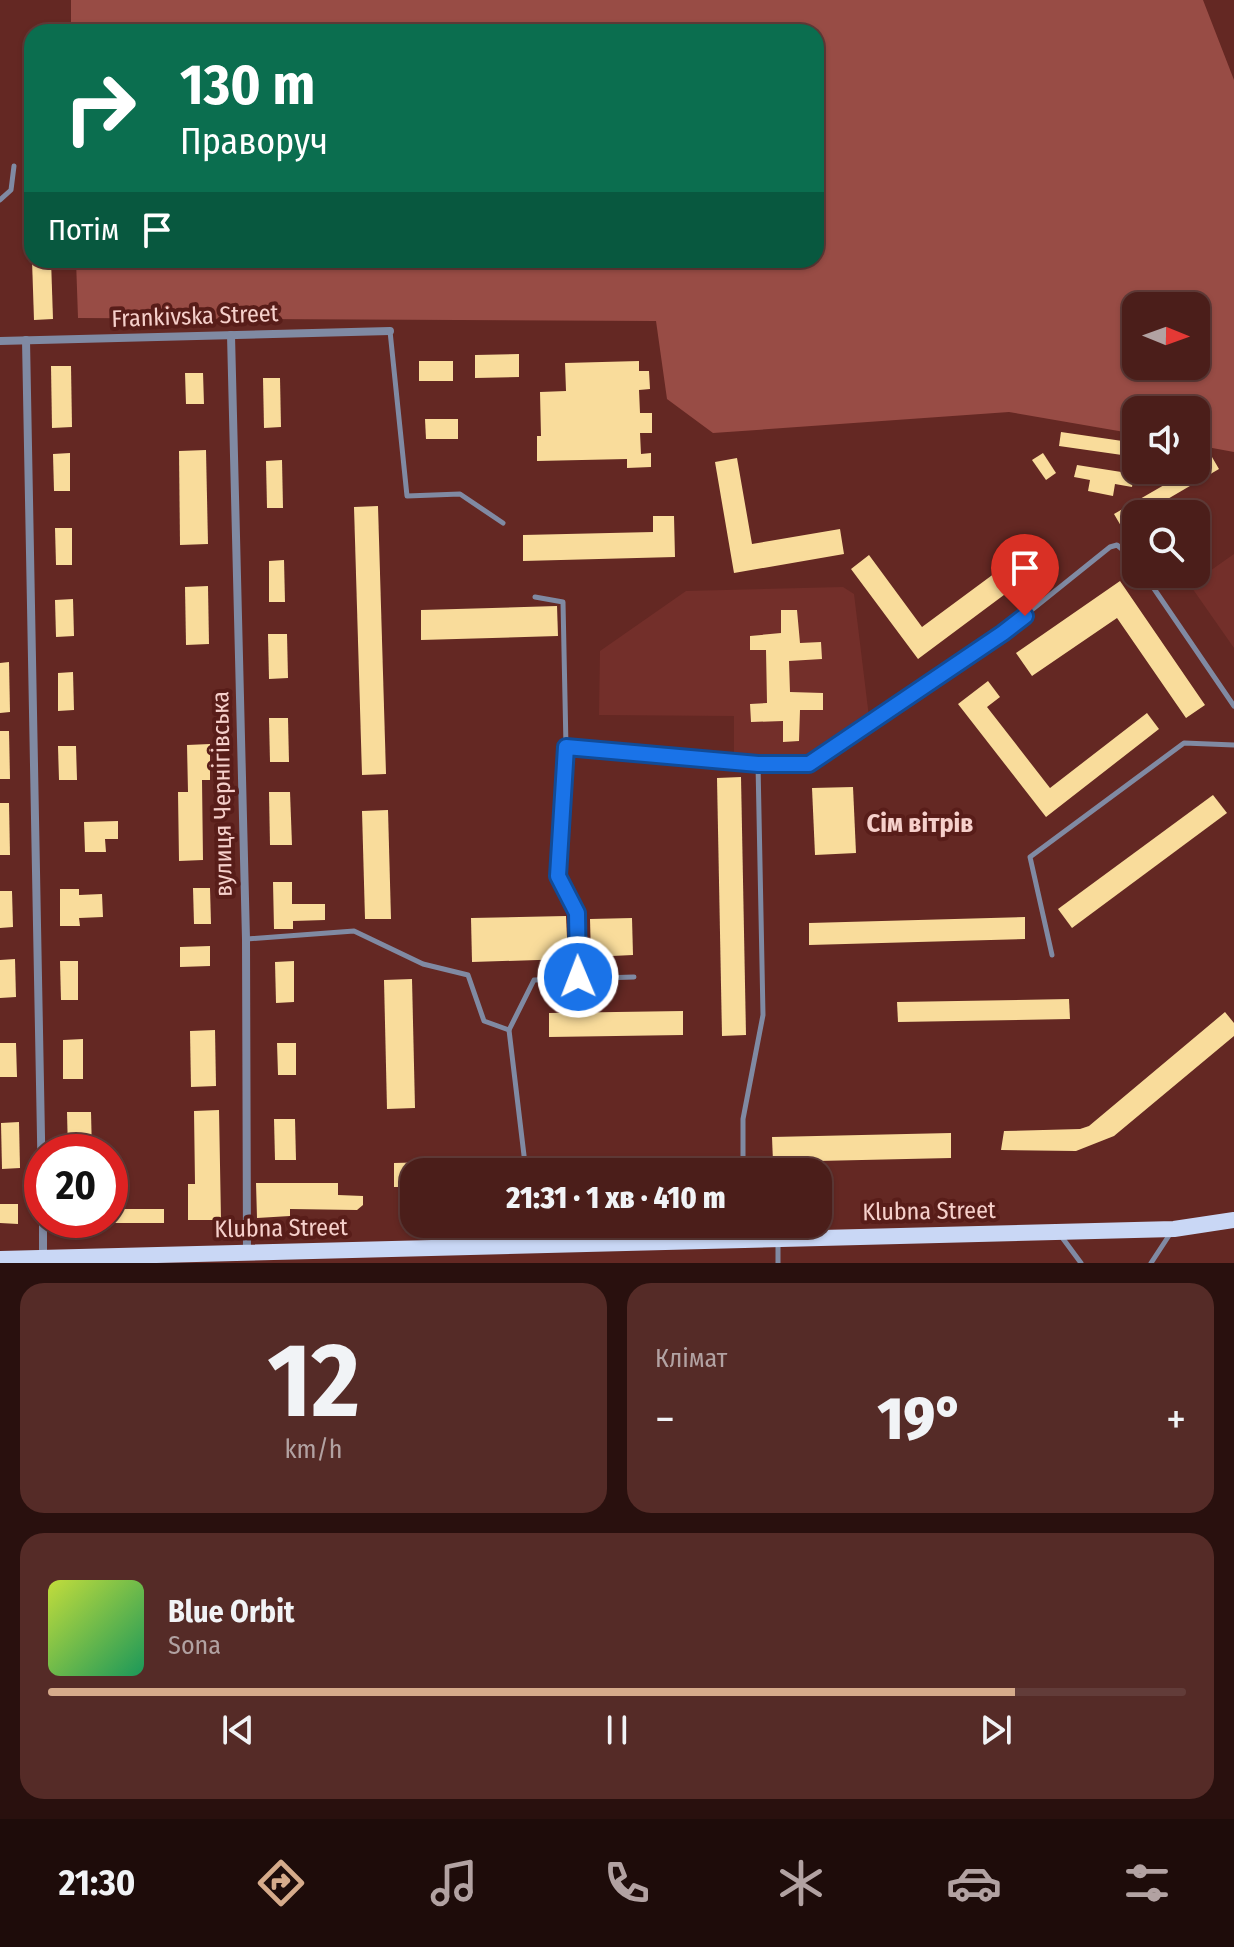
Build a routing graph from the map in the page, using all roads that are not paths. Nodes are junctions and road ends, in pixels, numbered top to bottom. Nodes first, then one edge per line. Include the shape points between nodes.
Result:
1 (14, 166) dead end
2 (0, 200) edge
3 (390, 331) joint
4 (231, 335) junction
5 (26, 340) junction
6 (0, 341) edge
7 (503, 523) dead end
8 (1122, 549) edge
9 (1154, 588) edge
10 (535, 597) dead end
11 (1234, 706) edge
12 (1234, 745) edge
13 (566, 747) junction
14 (758, 764) junction
15 (246, 939) junction
16 (1052, 955) dead end
17 (578, 977) junction
18 (634, 977) dead end
19 (509, 1030) junction
20 (41, 1134) edge
21 (524, 1158) edge
22 (743, 1158) edge
23 (1234, 1220) edge
24 (1174, 1229) junction
25 (1058, 1232) junction
26 (43, 1238) edge
27 (534, 1238) edge
28 (647, 1238) edge
29 (773, 1238) edge
30 (778, 1239) junction
31 (535, 1245) junction
32 (247, 1253) junction
33 (43, 1258) junction
34 (0, 1259) edge
35 (778, 1263) edge
36 (1081, 1263) edge
37 (1151, 1263) edge

1 - 2 lane via 11,190
3 - 4 street, Frankivska Street
3 - 7 lane via 407,496 460,494
4 - 5 street, Frankivska Street
4 - 15 street, вулиця Чернігівська
5 - 6 street, Frankivska Street
5 - 20 street
8 - 14 lane via 1110,547 1003,633 809,764
9 - 11 lane
10 - 13 lane via 563,602
12 - 16 lane via 1184,743 1030,857
13 - 14 lane
13 - 17 lane via 558,876 577,913
14 - 22 lane via 763,1015 743,1119
15 - 19 lane via 354,931 423,964 468,975 484,1021
15 - 32 street, вулиця Чернігівська
17 - 18 lane
17 - 19 lane via 534,980
19 - 21 lane
23 - 24 main road, Klubna Street
24 - 25 main road, Klubna Street
24 - 37 lane
25 - 30 main road, Klubna Street
25 - 36 lane
26 - 33 street
27 - 31 lane
28 - 31 main road, Klubna Street
29 - 30 main road, Klubna Street
30 - 35 lane
31 - 32 main road, Klubna Street
32 - 33 main road, Klubna Street
33 - 34 main road, Klubna Street

